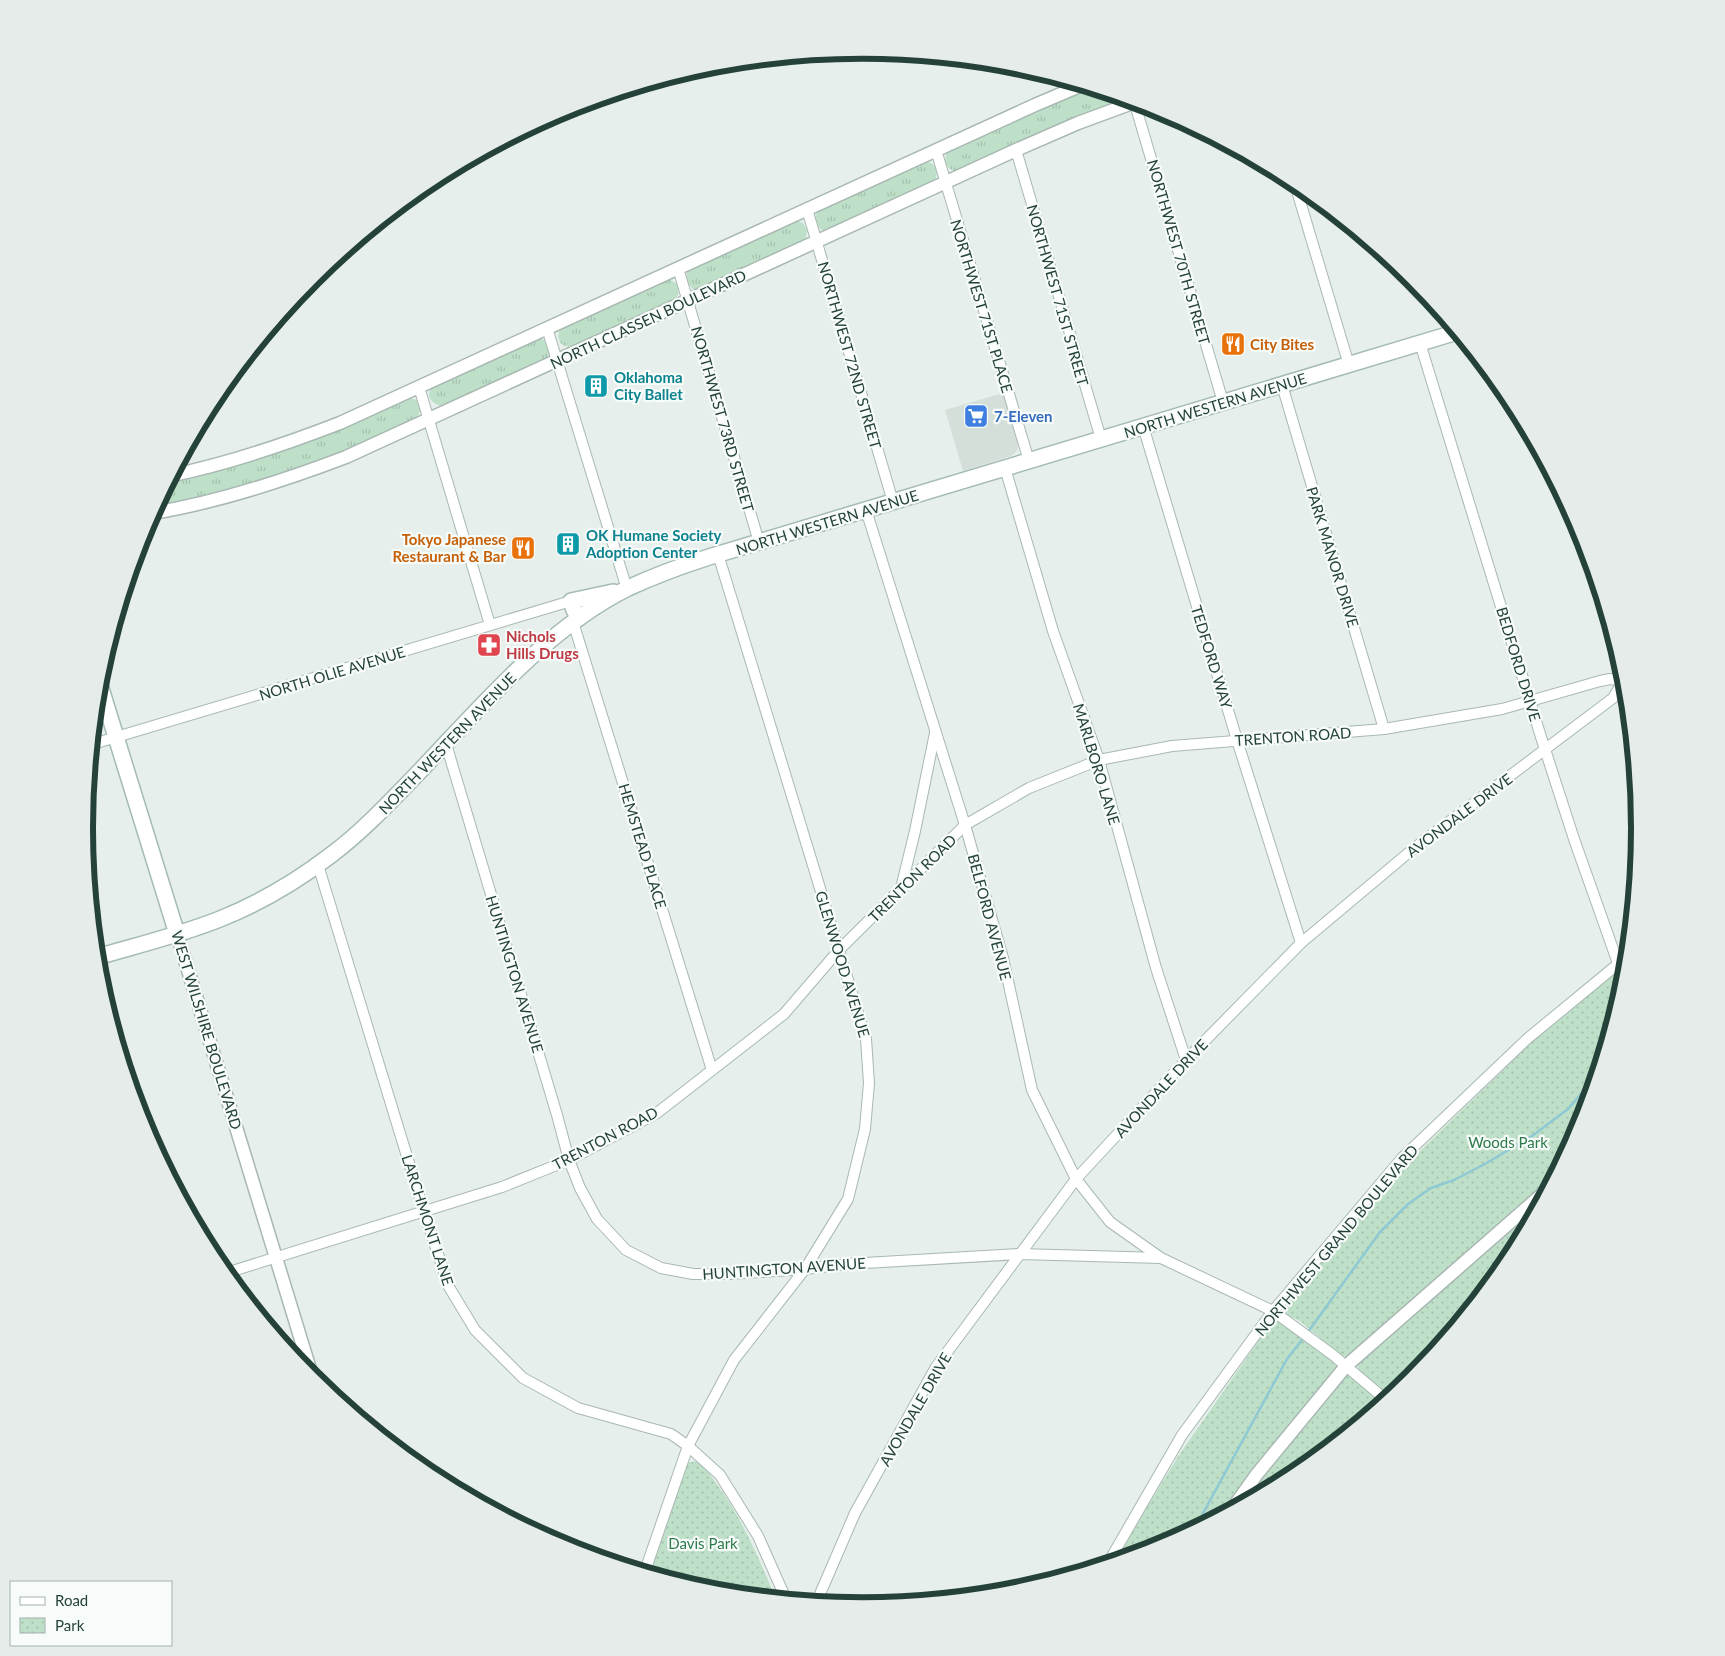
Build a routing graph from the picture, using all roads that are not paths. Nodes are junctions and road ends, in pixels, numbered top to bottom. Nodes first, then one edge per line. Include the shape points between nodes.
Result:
1 (1074, 89) edge
2 (1125, 105) edge
3 (1136, 109) edge
4 (936, 150) junction
5 (1016, 150) junction
6 (945, 182) junction
7 (1298, 194) edge
8 (807, 209) junction
9 (817, 241) junction
10 (678, 268) junction
11 (688, 300) junction
12 (547, 328) junction
13 (1451, 334) edge
14 (1420, 343) junction
15 (557, 361) junction
16 (1349, 365) junction
17 (1282, 385) junction
18 (419, 387) junction
19 (1223, 402) junction
20 (429, 419) junction
21 (1143, 426) junction
22 (1101, 439) junction
23 (1029, 461) junction
24 (1005, 468) junction
25 (181, 473) edge
26 (893, 502) junction
27 (866, 510) junction
28 (163, 511) edge
29 (759, 542) junction
30 (718, 554) junction
31 (627, 589) junction
32 (570, 601) junction
33 (576, 620) junction
34 (490, 625) junction
35 (1617, 680) edge
36 (1619, 689) edge
37 (104, 700) edge
38 (1530, 702) junction
39 (1384, 729) junction
40 (936, 732) junction
41 (116, 738) junction
42 (1237, 740) junction
43 (99, 743) edge
44 (446, 744) junction
45 (1545, 750) junction
46 (1098, 760) junction
47 (964, 825) junction
48 (318, 865) junction
49 (901, 888) junction
50 (177, 934) junction
51 (1301, 944) junction
52 (839, 950) junction
53 (104, 955) edge
54 (1618, 964) joint
55 (1186, 1060) junction
56 (712, 1070) junction
57 (569, 1160) junction
58 (1076, 1179) junction
59 (1536, 1200) edge
60 (424, 1212) junction
61 (1020, 1254) junction
62 (276, 1258) junction
63 (1161, 1258) junction
64 (805, 1269) junction
65 (234, 1271) edge
66 (1272, 1311) junction
67 (307, 1359) edge
68 (1346, 1366) junction
69 (1381, 1396) edge
70 (688, 1446) junction
71 (1240, 1498) edge
72 (1113, 1555) edge
73 (647, 1566) edge
74 (784, 1593) edge
75 (819, 1596) edge

1 - 4 street
2 - 5 street, NORTH CLASSEN BOULEVARD
3 - 19 street, NORTHWEST 70TH STREET
4 - 6 street, NORTHWEST 71ST PLACE
4 - 8 street
5 - 6 street, NORTH CLASSEN BOULEVARD
5 - 22 street, NORTHWEST 71ST STREET
6 - 9 street, NORTH CLASSEN BOULEVARD
6 - 23 street, NORTHWEST 71ST PLACE
7 - 16 street
8 - 9 street, NORTHWEST 72ND STREET
8 - 10 street
9 - 11 street, NORTH CLASSEN BOULEVARD
9 - 26 street, NORTHWEST 72ND STREET
10 - 11 street, NORTHWEST 73RD STREET
10 - 12 street
11 - 15 street, NORTH CLASSEN BOULEVARD
11 - 29 street, NORTHWEST 73RD STREET
12 - 15 street
12 - 18 street
13 - 14 main road, NORTH WESTERN AVENUE
14 - 16 main road, NORTH WESTERN AVENUE
14 - 38 street, BEDFORD DRIVE
15 - 20 street, NORTH CLASSEN BOULEVARD
15 - 31 street
16 - 17 main road, NORTH WESTERN AVENUE
17 - 19 main road, NORTH WESTERN AVENUE
17 - 39 street, PARK MANOR DRIVE
18 - 20 street
18 - 25 street via 291,442
19 - 21 main road, NORTH WESTERN AVENUE
20 - 28 street, NORTH CLASSEN BOULEVARD via 291,478
20 - 34 street
21 - 22 main road, NORTH WESTERN AVENUE
21 - 42 street, TEDFORD WAY
22 - 23 main road, NORTH WESTERN AVENUE
23 - 24 main road, NORTH WESTERN AVENUE
24 - 26 main road, NORTH WESTERN AVENUE
24 - 46 street, MARLBORO LANE via 1053,631
26 - 27 main road, NORTH WESTERN AVENUE
27 - 29 main road, NORTH WESTERN AVENUE
27 - 40 street, BELFORD AVENUE
29 - 30 main road, NORTH WESTERN AVENUE
30 - 31 main road, NORTH WESTERN AVENUE
30 - 52 street, GLENWOOD AVENUE
31 - 32 main road
31 - 33 main road, NORTH WESTERN AVENUE
32 - 33 main road
32 - 34 street, NORTH OLIE AVENUE
33 - 44 main road, NORTH WESTERN AVENUE via 530,658
33 - 56 street, HEMSTEAD PLACE
34 - 41 street, NORTH OLIE AVENUE
35 - 38 street, TRENTON ROAD via 1600,681
36 - 45 street, AVONDALE DRIVE via 1613,698
37 - 41 main road, WEST WILSHIRE BOULEVARD
38 - 39 street, TRENTON ROAD
38 - 45 street, BEDFORD DRIVE
39 - 42 street, TRENTON ROAD
40 - 47 street, BELFORD AVENUE
40 - 49 street
41 - 43 street, NORTH OLIE AVENUE
41 - 50 main road, WEST WILSHIRE BOULEVARD
42 - 46 street, TRENTON ROAD via 1172,746
42 - 51 street, TEDFORD WAY
44 - 48 main road, NORTH WESTERN AVENUE via 371,821
44 - 57 street, HUNTINGTON AVENUE
45 - 51 street, AVONDALE DRIVE via 1413,849
45 - 54 street, BEDFORD DRIVE
46 - 47 street, TRENTON ROAD via 1029,788
46 - 55 street, MARLBORO LANE via 1156,968
47 - 49 street, TRENTON ROAD
47 - 58 street, BELFORD AVENUE via 1003,958 1032,1090
48 - 50 main road, NORTH WESTERN AVENUE via 242,910
48 - 60 street, LARCHMONT LANE
49 - 52 street, TRENTON ROAD
50 - 53 main road, NORTH WESTERN AVENUE
50 - 62 street, WEST WILSHIRE BOULEVARD
51 - 55 street, AVONDALE DRIVE
52 - 56 street, TRENTON ROAD via 784,1014
52 - 64 street, GLENWOOD AVENUE via 866,1039 869,1083 865,1128 848,1199
54 - 66 street, NORTHWEST GRAND BOULEVARD via 1527,1039 1402,1158
55 - 58 street, AVONDALE DRIVE
56 - 57 street, TRENTON ROAD via 656,1113
57 - 60 street, TRENTON ROAD via 502,1187
57 - 64 street, HUNTINGTON AVENUE via 597,1219 626,1250 661,1268 694,1274
58 - 61 street, AVONDALE DRIVE
58 - 63 street, BELFORD AVENUE via 1110,1222
59 - 68 street
60 - 62 street, TRENTON ROAD
60 - 70 street, LARCHMONT LANE via 449,1287 475,1330 523,1378 578,1408 671,1434
61 - 63 street, HUNTINGTON AVENUE
61 - 64 street, HUNTINGTON AVENUE
61 - 75 street, AVONDALE DRIVE via 936,1366 855,1513
62 - 65 street, TRENTON ROAD
62 - 67 street, WEST WILSHIRE BOULEVARD
63 - 66 street, HUNTINGTON AVENUE
64 - 70 street, GLENWOOD AVENUE via 734,1360
66 - 68 street, HUNTINGTON AVENUE
66 - 72 street, NORTHWEST GRAND BOULEVARD via 1182,1435
68 - 69 street, HUNTINGTON AVENUE
68 - 71 street
70 - 73 street, GLENWOOD AVENUE
70 - 74 street, LARCHMONT LANE via 720,1475 758,1536

